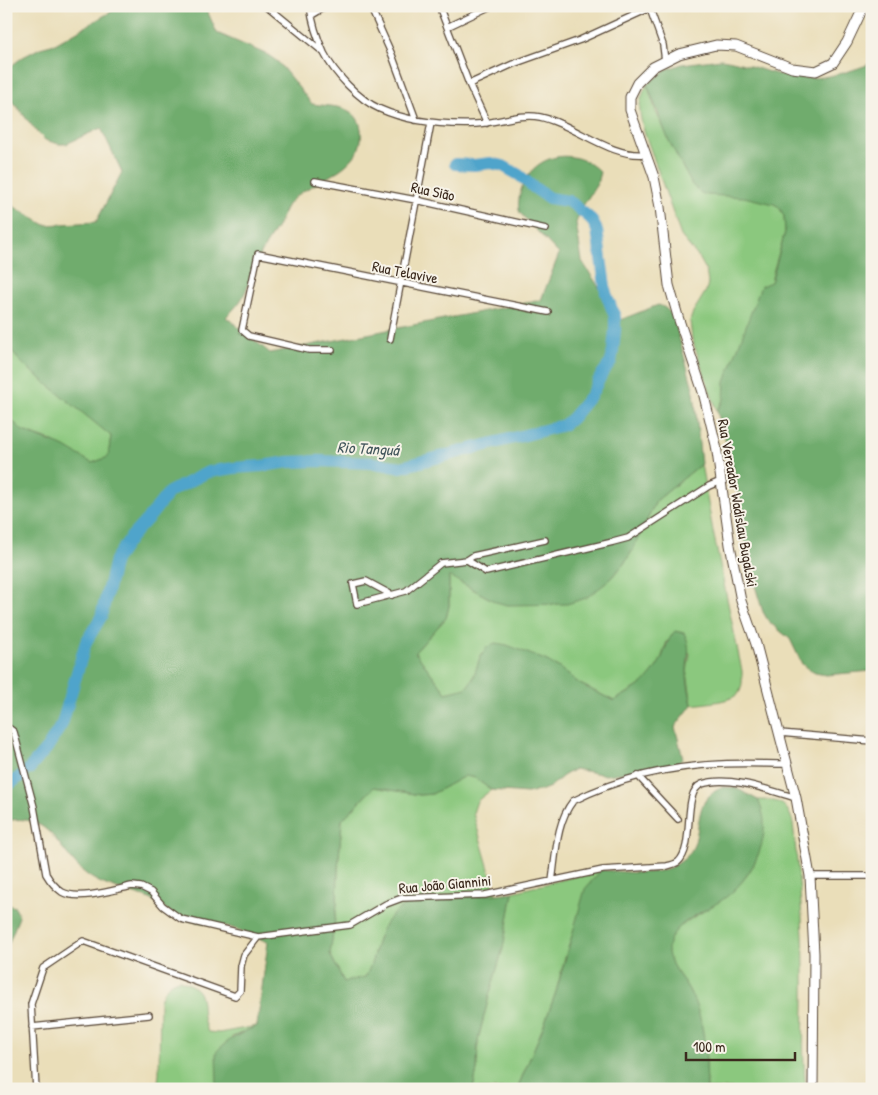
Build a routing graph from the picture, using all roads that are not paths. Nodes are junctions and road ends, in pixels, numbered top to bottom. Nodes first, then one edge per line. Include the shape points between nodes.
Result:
1 (267, 6) edge
2 (310, 6) edge
3 (327, 6) edge
4 (370, 6) edge
5 (439, 6) edge
6 (492, 6) edge
7 (864, 6) edge
8 (650, 7) edge
9 (312, 15) junction
10 (447, 27) junction
11 (324, 53) junction
12 (665, 62) junction
13 (469, 84) junction
14 (416, 120) junction
15 (431, 123) junction
16 (487, 123) junction
17 (646, 154) junction
18 (315, 181) dead end
19 (416, 200) junction
20 (546, 229) dead end
21 (400, 284) junction
22 (548, 312) dead end
23 (390, 339) dead end
24 (332, 350) dead end
25 (722, 481) junction
26 (545, 540) dead end
27 (467, 560) junction
28 (392, 595) junction
29 (6, 726) edge
30 (780, 733) junction
31 (872, 741) edge
32 (788, 764) junction
33 (638, 776) junction
34 (796, 798) junction
35 (678, 819) dead end
36 (810, 876) junction
37 (872, 876) edge
38 (552, 881) junction
39 (258, 937) junction
40 (149, 1016) dead end
41 (32, 1027) junction
42 (36, 1089) edge
43 (813, 1089) edge

1 - 11 street
2 - 9 street
3 - 9 street
4 - 14 street
5 - 10 street
6 - 10 street
7 - 12 main road, Rua Vereador Wadislau Bugalski via 833,64 816,70 792,68 736,46 716,45 679,54
8 - 12 street via 663,45
8 - 13 street via 580,40
9 - 11 street
10 - 13 street
11 - 14 street via 352,90 379,109
12 - 17 main road, Rua Vereador Wadislau Bugalski via 637,83 630,97 630,110
13 - 16 street
14 - 15 street
15 - 16 street
15 - 19 street
16 - 17 street via 539,117 620,152 634,156
17 - 25 main road, Rua Vereador Wadislau Bugalski via 660,207 669,285 703,392
18 - 19 street, Rua Sião
19 - 20 street, Rua Sião
19 - 21 street
21 - 22 street, Rua Telavive
21 - 23 street
21 - 24 street, Rua Telavive via 258,254 242,330 249,336 300,348
25 - 27 street via 628,538 486,572
25 - 30 main road, Rua Vereador Wadislau Bugalski via 741,601
26 - 27 street
27 - 28 street via 441,563 406,591
28 - 28 street via 366,581 353,584 357,604
29 - 39 street via 14,732 34,807 46,874 52,883 63,892 76,896 141,887 181,919
30 - 31 street
30 - 32 main road, Rua Vereador Wadislau Bugalski
32 - 33 street via 714,764
32 - 34 main road, Rua Vereador Wadislau Bugalski
33 - 35 street
33 - 38 street via 583,796 568,807 560,828
34 - 36 main road, Rua Vereador Wadislau Bugalski
34 - 38 street, Rua João Giannini via 723,781 701,784 692,795 688,833 683,855 677,863 603,870
36 - 37 street
36 - 43 main road, Rua Vereador Wadislau Bugalski via 814,954
38 - 39 street, Rua João Giannini via 484,895 402,898 350,925
39 - 41 street via 244,955 240,991 235,996 82,941 43,968 30,1004
40 - 41 street
41 - 42 street

